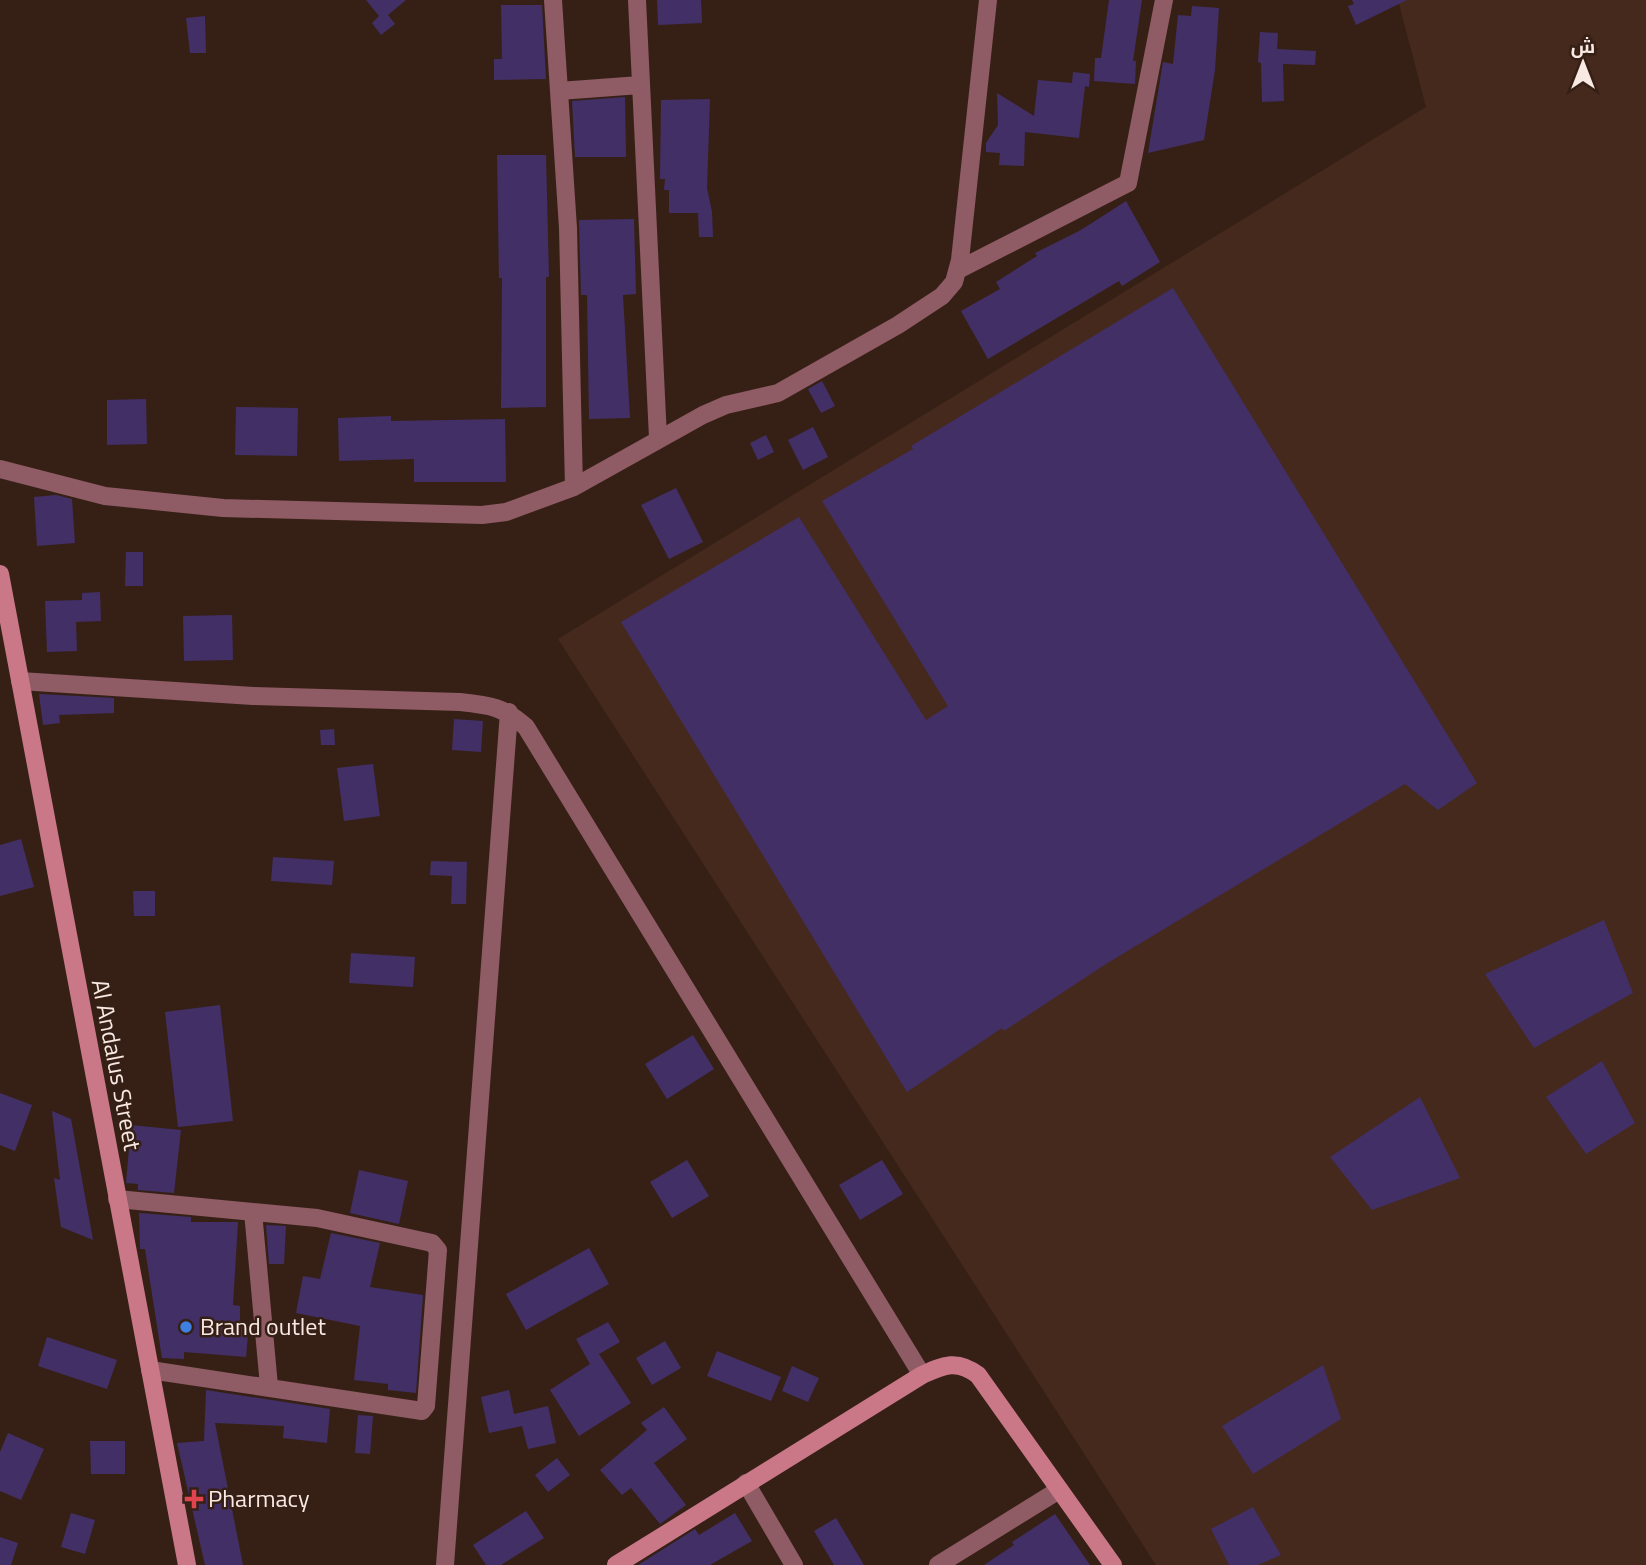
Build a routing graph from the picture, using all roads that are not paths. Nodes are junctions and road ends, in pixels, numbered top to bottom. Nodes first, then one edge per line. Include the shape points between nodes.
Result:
1 (553, 0) edge
2 (637, 0) edge
3 (988, 0) edge
4 (1164, 0) edge
5 (640, 85) junction
6 (559, 91) junction
7 (958, 270) junction
8 (658, 438) junction
9 (0, 470) edge
10 (574, 487) junction
11 (0, 574) edge
12 (20, 681) junction
13 (509, 712) junction
14 (117, 1199) junction
15 (253, 1212) junction
16 (150, 1370) junction
17 (922, 1375) junction
18 (269, 1386) junction
19 (746, 1483) junction
20 (1059, 1490) junction
21 (187, 1565) edge
22 (445, 1565) edge
23 (616, 1565) edge
24 (794, 1565) edge
25 (938, 1565) edge
26 (1113, 1565) edge

1 - 6 street
2 - 5 street
3 - 7 street
4 - 7 street via 1128,183
5 - 6 street
5 - 8 street
6 - 10 street via 568,228
7 - 8 street via 942,296 790,386 762,399 726,405
8 - 10 street
9 - 10 street via 105,496 223,508 482,516 536,504
11 - 12 main road, Al Andalus Street
12 - 13 street via 253,696 460,702
12 - 14 main road, Al Andalus Street
13 - 17 street via 526,727
13 - 22 street
14 - 15 street
14 - 16 main road, Al Andalus Street
15 - 18 street
15 - 18 street via 317,1218 432,1243 438,1250 425,1409
16 - 18 street
16 - 21 main road, Al Andalus Street
17 - 19 main road
17 - 20 main road via 945,1364 957,1364 978,1375
19 - 23 main road
19 - 24 street
20 - 25 street
20 - 26 main road

